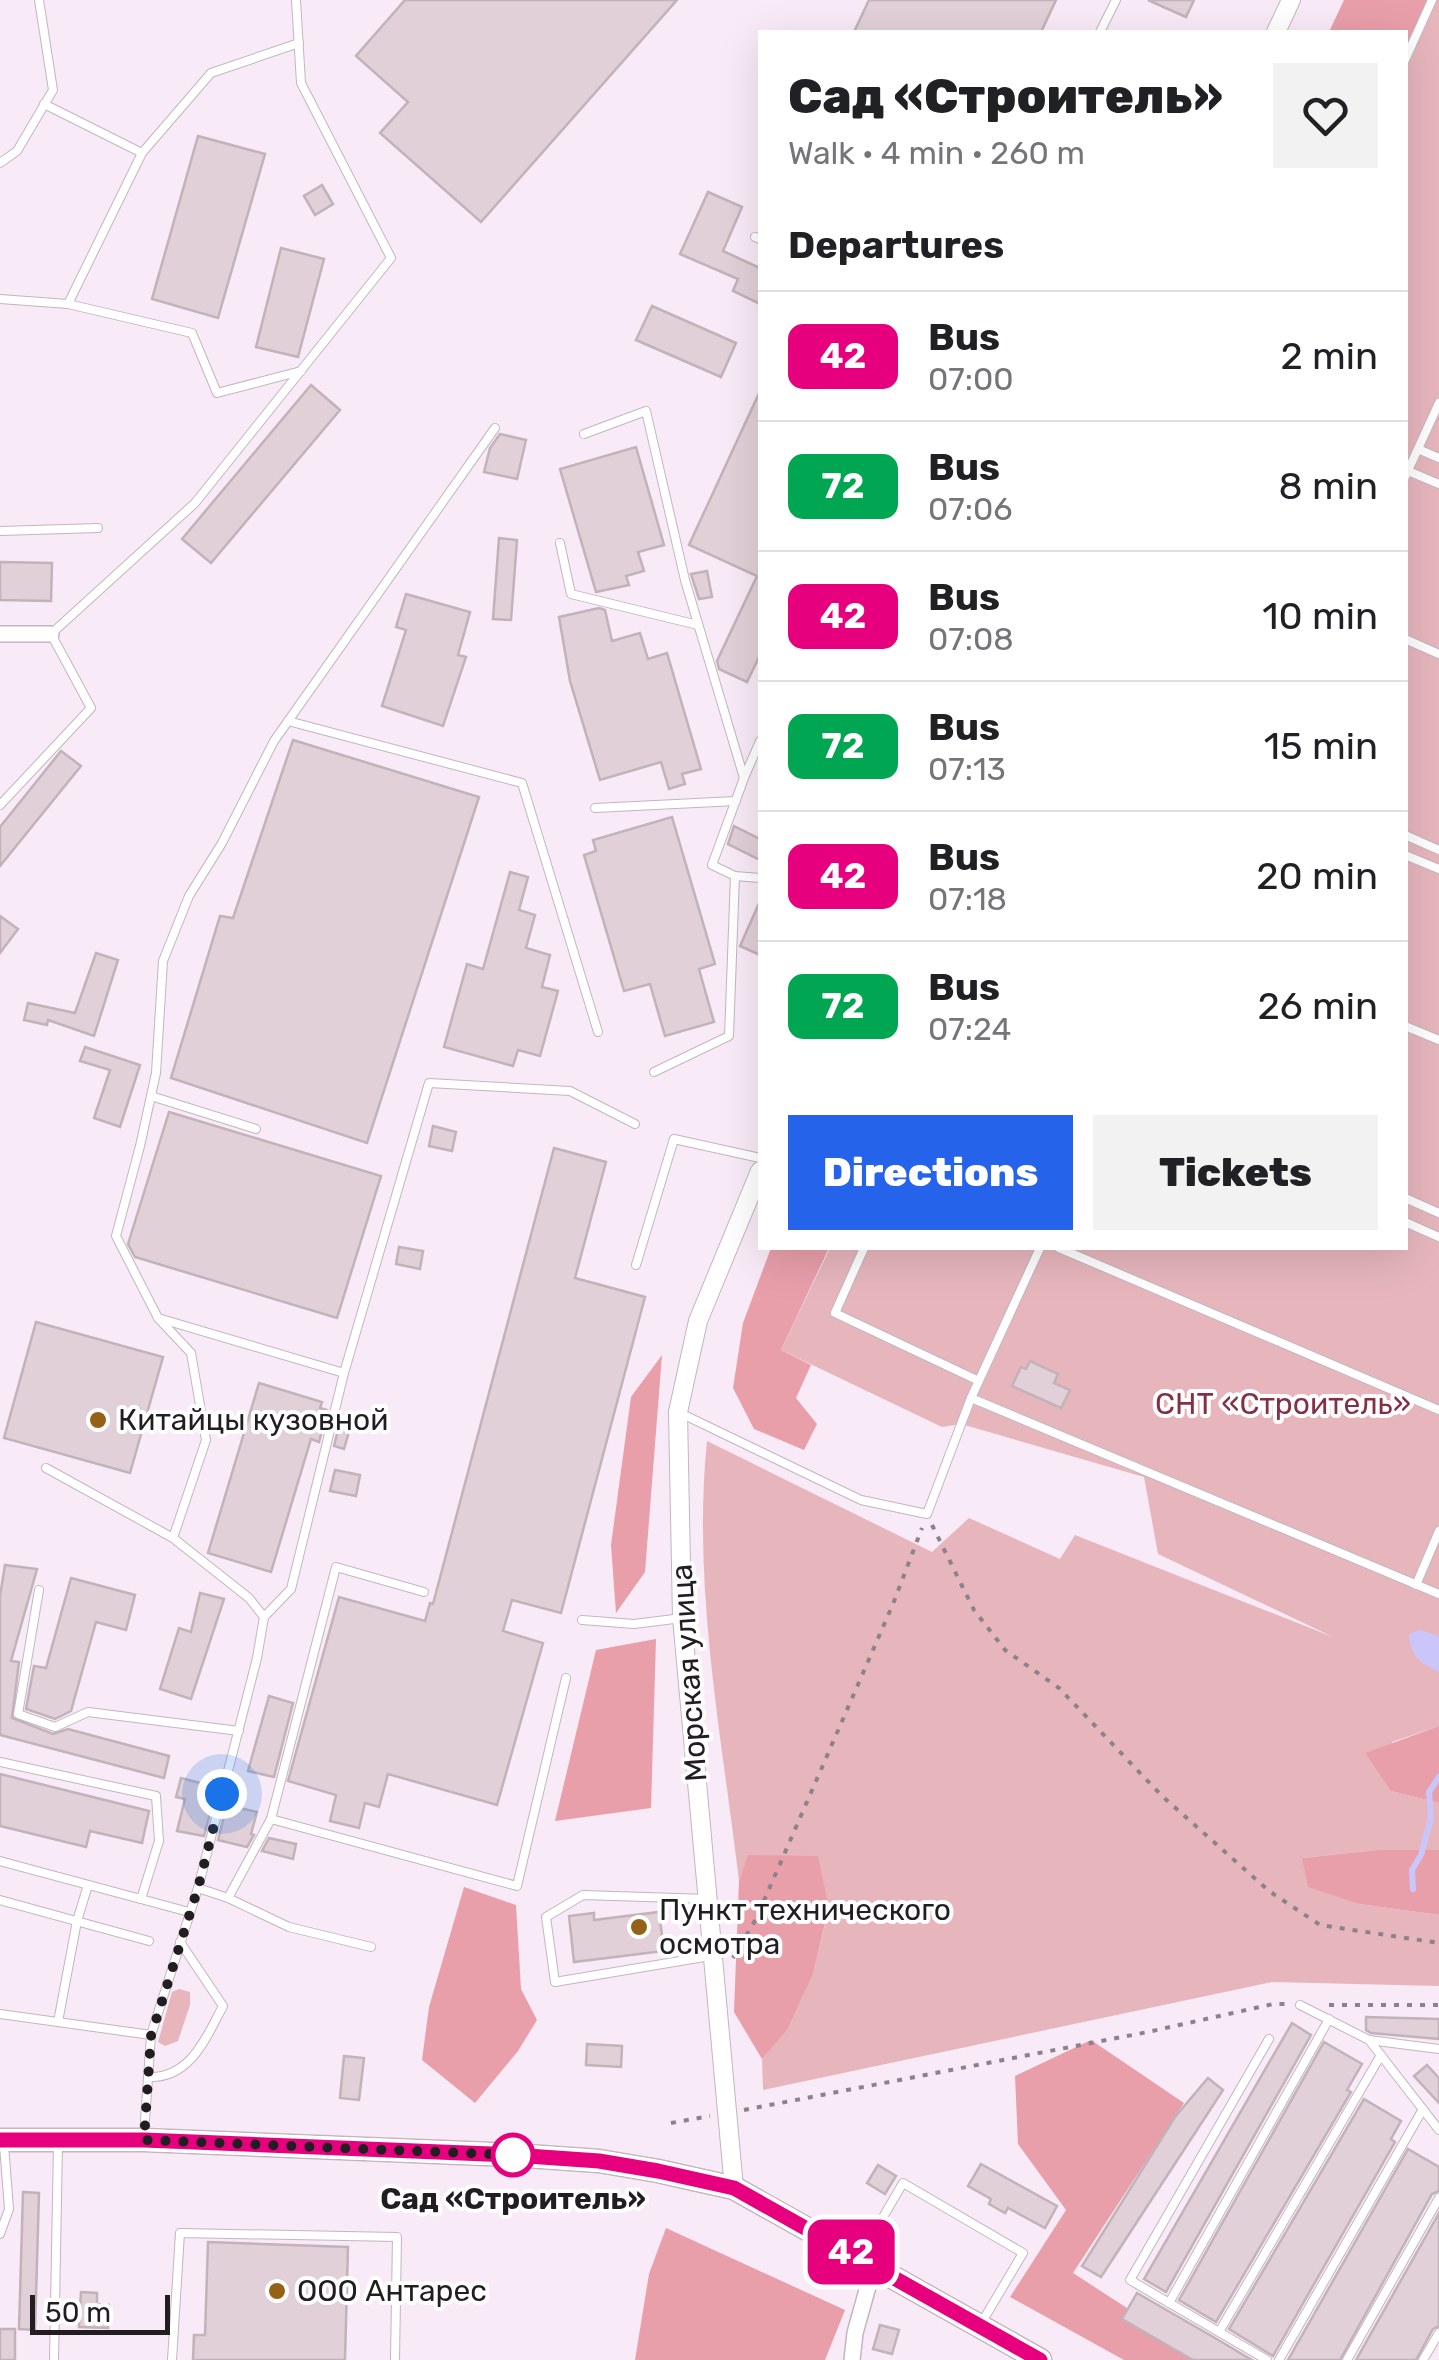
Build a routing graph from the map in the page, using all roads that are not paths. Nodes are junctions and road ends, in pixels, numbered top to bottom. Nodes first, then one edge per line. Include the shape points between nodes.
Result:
1 (39, 0) edge
2 (296, 0) edge
3 (1116, 0) edge
4 (1291, 0) edge
5 (1432, 0) edge
6 (1101, 30) edge
7 (1277, 30) edge
8 (299, 43) junction
9 (1408, 53) edge
10 (44, 104) junction
11 (142, 153) junction
12 (0, 163) edge
13 (0, 299) edge
14 (68, 304) junction
15 (301, 372) junction
16 (1439, 404) edge
17 (495, 428) dead end
18 (584, 434) dead end
19 (1418, 449) junction
20 (1439, 458) edge
21 (1408, 470) edge
22 (1408, 475) edge
23 (1439, 484) edge
24 (98, 528) dead end
25 (0, 532) edge
26 (560, 543) dead end
27 (698, 624) junction
28 (0, 634) edge
29 (51, 634) junction
30 (1408, 640) edge
31 (1439, 654) edge
32 (288, 721) junction
33 (758, 746) edge
34 (744, 778) junction
35 (736, 801) junction
36 (0, 806) edge
37 (595, 808) dead end
38 (1408, 836) edge
39 (1439, 850) edge
40 (1408, 856) edge
41 (1439, 870) edge
42 (734, 876) junction
43 (758, 878) edge
44 (1408, 1027) edge
45 (598, 1032) dead end
46 (1439, 1040) edge
47 (654, 1072) dead end
48 (151, 1096) junction
49 (635, 1124) dead end
50 (256, 1129) dead end
51 (758, 1158) edge
52 (758, 1175) edge
53 (1408, 1199) edge
54 (1439, 1213) edge
55 (1408, 1223) edge
56 (1439, 1237) edge
57 (863, 1250) edge
58 (1039, 1250) edge
59 (1063, 1250) edge
60 (636, 1265) dead end
61 (158, 1318) junction
62 (344, 1373) junction
63 (979, 1381) junction
64 (971, 1398) junction
65 (1439, 1410) edge
66 (678, 1412) junction
67 (46, 1468) dead end
68 (1439, 1531) edge
69 (173, 1538) junction
70 (1416, 1585) junction
71 (39, 1590) dead end
72 (424, 1592) dead end
73 (1439, 1594) edge
74 (264, 1617) junction
75 (682, 1618) junction
76 (582, 1620) dead end
77 (566, 1678) dead end
78 (239, 1730) junction
79 (0, 1762) edge
80 (270, 1819) junction
81 (0, 1861) edge
82 (88, 1885) junction
83 (198, 1888) junction
84 (228, 1898) junction
85 (142, 1899) junction
86 (708, 1899) junction
87 (0, 1900) edge
88 (190, 1912) junction
89 (76, 1921) junction
90 (150, 1941) dead end
91 (180, 1942) junction
92 (372, 1947) dead end
93 (714, 1956) junction
94 (1300, 2005) road end
95 (0, 2014) edge
96 (1329, 2020) junction
97 (58, 2022) junction
98 (151, 2036) junction
99 (1269, 2039) dead end
100 (1369, 2040) junction
101 (1439, 2049) edge
102 (1381, 2055) junction
103 (148, 2077) junction
104 (1423, 2109) junction
105 (1439, 2130) edge
106 (58, 2140) junction
107 (144, 2140) junction
108 (1, 2142) edge
109 (734, 2188) junction
110 (1439, 2198) edge
111 (0, 2234) edge
112 (867, 2261) junction
113 (1169, 2303) junction
114 (980, 2326) junction
115 (1219, 2332) junction
116 (1439, 2333) edge
117 (54, 2360) edge
118 (172, 2360) edge
119 (395, 2360) edge
120 (852, 2360) edge
121 (1040, 2360) edge
122 (1267, 2360) edge
123 (1279, 2360) edge
124 (1347, 2360) edge
125 (1423, 2360) edge

1 - 10 lane via 53,90
2 - 8 lane
3 - 6 lane
4 - 7 street
5 - 9 lane
8 - 11 lane via 211,73
8 - 15 lane via 302,83 391,258
10 - 11 lane
10 - 12 lane via 16,151
11 - 14 lane
13 - 14 lane
14 - 15 lane via 192,333 217,392
15 - 29 lane via 195,503
16 - 19 lane
17 - 32 lane
18 - 27 lane via 646,411
19 - 20 lane
19 - 21 lane
22 - 23 lane
24 - 25 lane
26 - 27 lane via 571,594
27 - 34 lane
28 - 29 street
29 - 36 lane via 92,708
30 - 31 lane
32 - 45 lane via 522,783
32 - 48 lane via 189,896 162,961
33 - 34 lane
34 - 35 lane
35 - 37 lane
35 - 42 lane via 712,865
38 - 39 lane
40 - 41 lane
42 - 43 lane
42 - 47 lane via 729,1036
44 - 46 lane
48 - 50 lane
48 - 61 lane via 116,1236
49 - 62 lane via 570,1091 429,1083
51 - 60 lane via 674,1138
52 - 66 street, Морская улица via 698,1321
53 - 54 lane
55 - 56 lane
57 - 63 lane via 834,1313
58 - 63 lane
59 - 65 lane
61 - 62 lane
61 - 69 lane via 191,1353 206,1440
62 - 74 lane via 291,1590
63 - 64 lane
64 - 66 lane via 927,1514 861,1500
64 - 70 lane
66 - 75 street, Морская улица
67 - 69 lane
68 - 70 lane
69 - 74 lane
70 - 73 lane
71 - 78 lane via 18,1714 55,1727 88,1712
72 - 80 lane via 336,1567
74 - 78 lane
75 - 76 lane via 634,1624
75 - 86 street, Морская улица
77 - 80 lane via 517,1886
78 - 83 lane
79 - 85 lane via 156,1796 159,1841
80 - 84 lane
81 - 82 lane
82 - 85 lane
82 - 89 lane
83 - 84 lane
83 - 88 lane
84 - 92 lane via 289,1927
85 - 88 lane
86 - 93 street, Морская улица
86 - 93 lane via 583,1896 546,1916 554,1982
87 - 89 lane
88 - 91 lane
89 - 90 lane
89 - 97 lane
91 - 98 lane
91 - 103 lane via 224,2006 197,2056 164,2078
93 - 109 street, Морская улица
94 - 96 lane
95 - 97 lane
96 - 100 lane
96 - 113 lane
97 - 98 lane
98 - 103 lane
99 - 113 lane via 1130,2280
100 - 101 lane
100 - 102 lane
102 - 104 lane
102 - 115 lane
103 - 107 lane
104 - 105 lane
104 - 123 lane
106 - 107 main road
106 - 108 main road
106 - 117 lane
107 - 109 main road via 599,2161
108 - 111 lane via 9,2209
109 - 112 main road
110 - 124 lane
112 - 114 main road
112 - 114 lane via 903,2183 1023,2253
112 - 120 street
113 - 115 lane
114 - 121 main road
115 - 122 lane
116 - 125 lane
118 - 119 lane via 180,2233 397,2237

